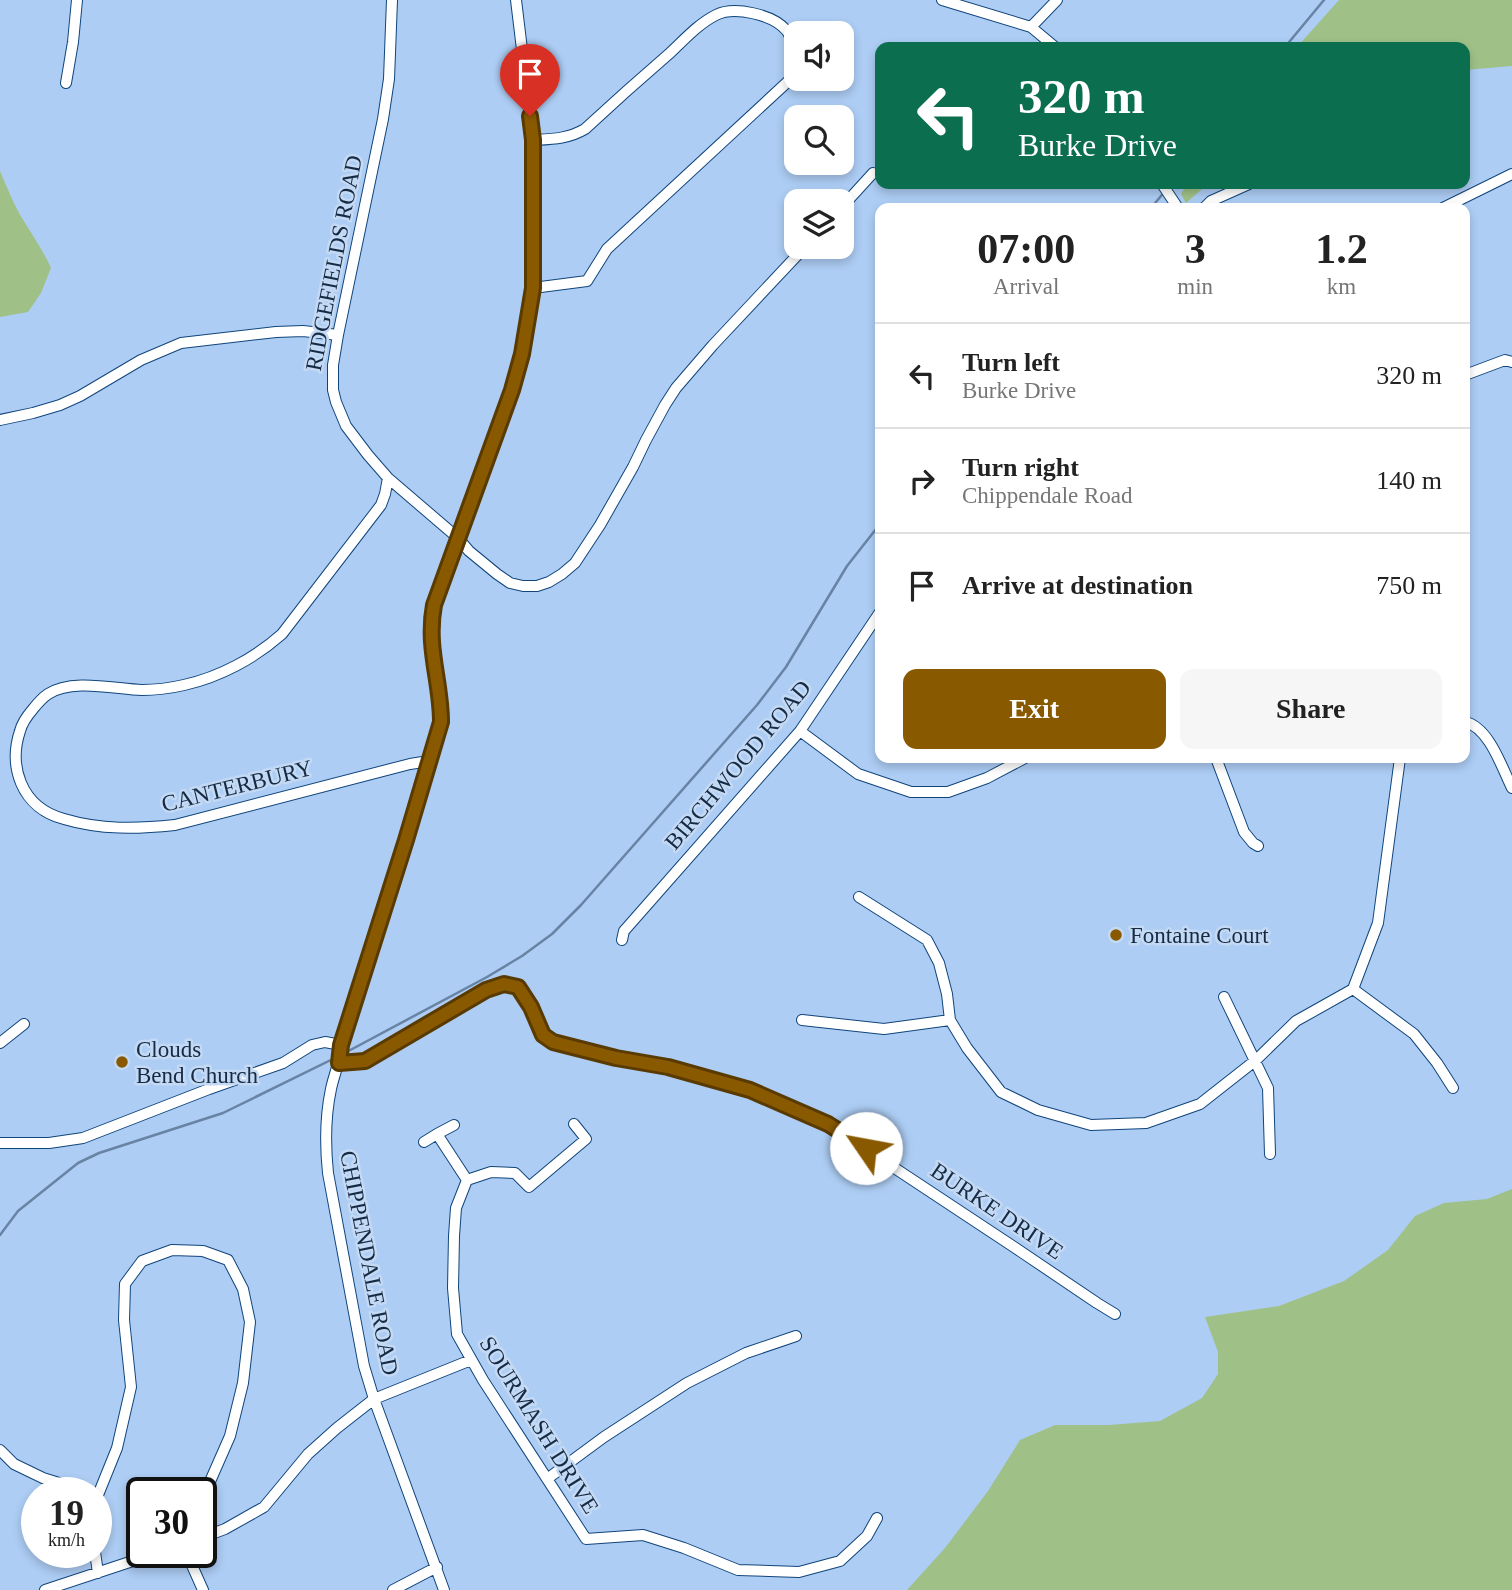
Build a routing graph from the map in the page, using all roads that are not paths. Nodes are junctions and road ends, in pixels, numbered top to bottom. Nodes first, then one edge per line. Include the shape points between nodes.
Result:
1 (78, 0) edge
2 (392, 0) edge
3 (516, 0) edge
4 (943, 0) edge
5 (1057, 0) edge
6 (1031, 27) junction
7 (784, 28) edge
8 (1049, 42) edge
9 (66, 83) dead end
10 (784, 85) edge
11 (533, 140) junction
12 (873, 173) dead end
13 (1512, 174) edge
14 (1238, 189) edge
15 (854, 194) edge
16 (1209, 203) edge
17 (1453, 203) edge
18 (794, 259) edge
19 (533, 288) junction
20 (338, 335) junction
21 (1512, 362) edge
22 (1470, 373) edge
23 (0, 420) edge
24 (388, 478) junction
25 (458, 538) junction
26 (875, 619) edge
27 (1470, 722) edge
28 (800, 731) junction
29 (429, 761) junction
30 (1016, 763) edge
31 (1218, 763) edge
32 (1399, 763) edge
33 (1512, 788) edge
34 (1258, 846) dead end
35 (859, 897) dead end
36 (622, 940) dead end
37 (1353, 989) junction
38 (1224, 997) dead end
39 (802, 1020) dead end
40 (950, 1020) junction
41 (24, 1024) dead end
42 (0, 1043) edge
43 (341, 1045) junction
44 (1255, 1060) junction
45 (339, 1063) junction
46 (1453, 1088) dead end
47 (574, 1124) dead end
48 (454, 1125) dead end
49 (437, 1134) junction
50 (424, 1142) dead end
51 (0, 1143) edge
52 (1270, 1154) dead end
53 (467, 1180) junction
54 (1115, 1314) dead end
55 (796, 1336) dead end
56 (471, 1360) junction
57 (374, 1399) junction
58 (0, 1450) edge
59 (41, 1477) edge
60 (103, 1477) edge
61 (212, 1477) edge
62 (547, 1479) junction
63 (877, 1518) dead end
64 (217, 1532) edge
65 (126, 1564) edge
66 (437, 1567) junction
67 (97, 1568) edge
68 (194, 1568) edge
69 (98, 1573) junction
70 (46, 1590) edge
71 (203, 1590) edge
72 (393, 1590) edge
73 (444, 1590) edge

1 - 9 street
2 - 20 street, RIDGEFIELDS ROAD via 383,119
3 - 11 street, CHIPPENDALE ROAD
4 - 6 street
5 - 6 street
6 - 8 street
7 - 11 street via 746,12 719,13 585,129 559,139
10 - 19 street via 607,249 587,281
11 - 19 street, CHIPPENDALE ROAD
12 - 15 street
13 - 17 street
14 - 16 street
18 - 25 street, RIDGEFIELDS ROAD via 676,388 600,525 575,563 562,574 537,586 510,583
19 - 25 street, CHIPPENDALE ROAD via 512,390
20 - 23 street via 276,332 181,343 60,405
20 - 24 street, RIDGEFIELDS ROAD via 333,365 336,402 346,426
21 - 22 street via 1505,360
24 - 25 street, RIDGEFIELDS ROAD
24 - 29 street, CANTERBURY via 381,505 270,645 241,663 185,685 146,690 85,686 49,693 22,724 16,765 23,789 43,811 95,826 148,828
25 - 29 street, CHIPPENDALE ROAD via 431,620 441,722
26 - 28 street, BIRCHWOOD ROAD
27 - 33 street via 1490,741
28 - 30 street via 858,774 911,792 948,792
28 - 36 street, BIRCHWOOD ROAD via 624,931
29 - 43 street, CHIPPENDALE ROAD
31 - 34 street via 1244,832
32 - 37 street via 1378,923
35 - 40 street via 927,940 939,963
37 - 44 street via 1296,1021
37 - 46 street via 1414,1034
38 - 44 street
39 - 40 street via 884,1029
40 - 44 street via 1001,1092 1038,1110 1091,1125 1146,1123 1200,1104
41 - 42 street
43 - 45 street, CHIPPENDALE ROAD
43 - 51 street via 312,1045 283,1063 83,1138
44 - 52 street via 1269,1088
45 - 54 street, BURKE DRIVE via 365,1061 486,990 504,984 518,987 543,1035 553,1042 750,1090 828,1124
45 - 57 street, CHIPPENDALE ROAD via 326,1118 328,1173
47 - 53 street via 586,1139 529,1187 515,1173 491,1172
48 - 49 street
49 - 50 street
49 - 53 street
53 - 56 street, SOURMASH DRIVE via 456,1208 453,1288 457,1334
55 - 62 street via 746,1353 687,1383
56 - 57 street
56 - 62 street, SOURMASH DRIVE
57 - 64 street via 308,1454 264,1507
57 - 66 street, CHIPPENDALE ROAD
58 - 59 street via 14,1464
60 - 61 street via 117,1448 131,1387 125,1284 142,1261 172,1250 203,1251 228,1260 243,1289 250,1322 243,1383 230,1436
62 - 63 street, SOURMASH DRIVE via 586,1539 643,1535 738,1570 799,1572 840,1561 867,1536
65 - 69 street
66 - 72 street
66 - 73 street, CHIPPENDALE ROAD
67 - 69 street
68 - 71 street
69 - 70 street

